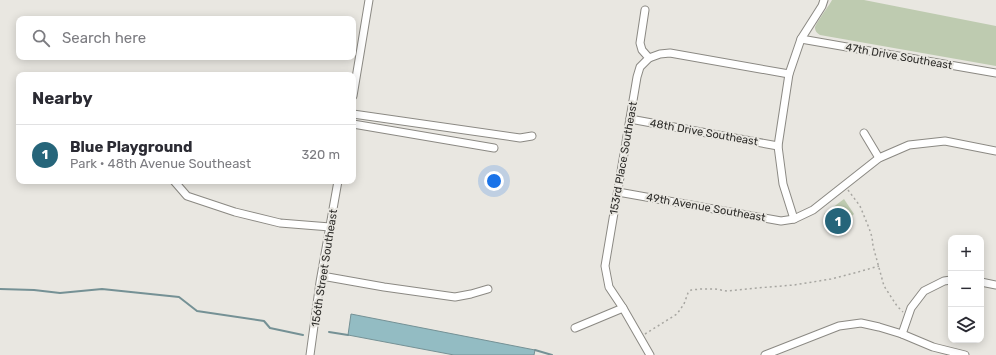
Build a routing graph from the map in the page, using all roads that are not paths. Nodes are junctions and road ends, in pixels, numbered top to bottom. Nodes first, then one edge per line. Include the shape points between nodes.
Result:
1 (369, 0) edge
2 (824, 0) edge
3 (645, 10) dead end
4 (801, 39) junction
5 (649, 58) junction
6 (996, 72) edge
7 (789, 74) junction
8 (356, 78) edge
9 (356, 114) edge
10 (630, 119) junction
11 (356, 125) edge
12 (864, 134) dead end
13 (532, 136) dead end
14 (778, 146) junction
15 (494, 148) dead end
16 (996, 151) edge
17 (879, 158) junction
18 (177, 184) edge
19 (337, 184) edge
20 (618, 192) junction
21 (794, 219) junction
22 (330, 227) junction
23 (322, 276) junction
24 (948, 280) edge
25 (984, 282) edge
26 (996, 284) edge
27 (488, 289) dead end
28 (623, 308) junction
29 (575, 328) dead end
30 (902, 334) junction
31 (310, 355) edge
32 (650, 355) edge
33 (765, 355) edge
34 (965, 355) edge

1 - 8 street
2 - 4 street
3 - 5 street via 640,42 642,50
4 - 6 street, 47th Drive Southeast
4 - 7 street
5 - 7 street via 670,54
5 - 10 street, 153rd Place Southeast via 640,67
7 - 14 street
9 - 13 street via 520,138
10 - 14 street, 48th Drive Southeast
10 - 20 street, 153rd Place Southeast
11 - 15 street
12 - 17 street
14 - 21 street via 783,184
16 - 17 street via 945,140 909,145
17 - 21 street via 813,210
18 - 22 street via 187,196 235,212 280,223
19 - 22 street, 156th Street Southeast
20 - 21 street, 49th Avenue Southeast via 781,221
20 - 28 street, 153rd Place Southeast via 606,266 610,287
22 - 23 street, 156th Street Southeast
23 - 27 street via 455,297
23 - 31 street, 156th Street Southeast
24 - 30 street via 924,291 911,308
25 - 26 street
28 - 29 street
28 - 32 street, 153rd Place Southeast
30 - 33 street via 861,323 839,326
30 - 34 street via 933,348

